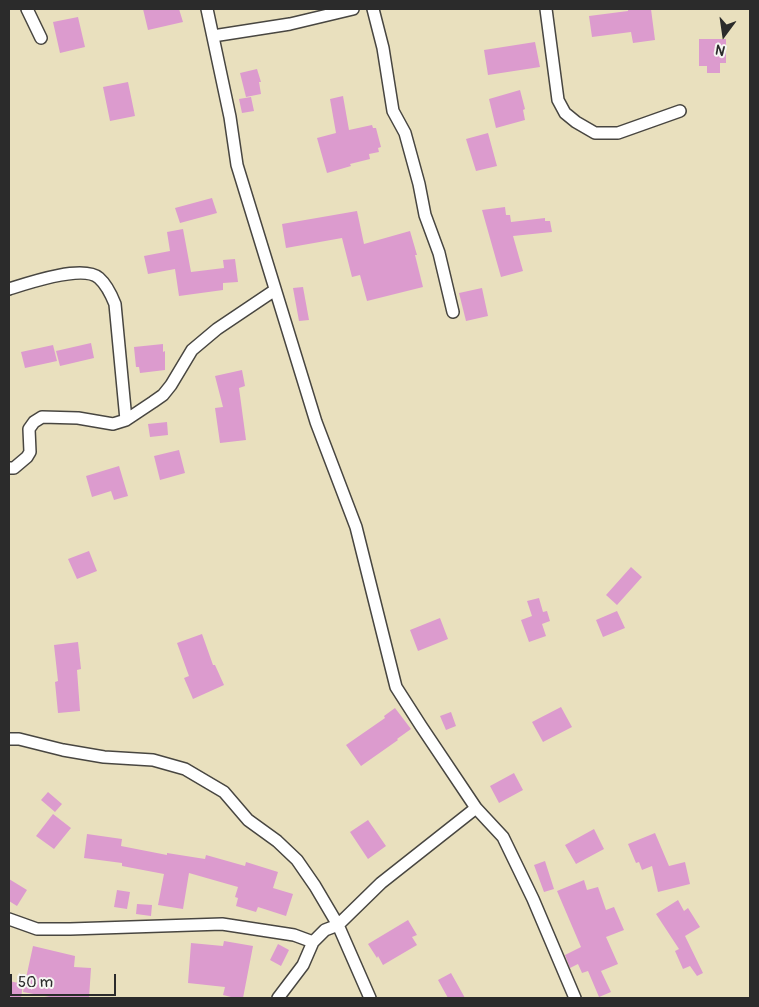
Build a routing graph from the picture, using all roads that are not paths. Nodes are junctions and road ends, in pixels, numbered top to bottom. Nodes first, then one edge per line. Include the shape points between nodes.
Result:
1 (27, 9) edge
2 (207, 9) edge
3 (353, 9) edge
4 (373, 9) edge
5 (546, 9) edge
6 (213, 36) junction
7 (41, 38) dead end
8 (680, 112) dead end
9 (9, 289) edge
10 (275, 290) junction
11 (453, 312) dead end
12 (126, 420) junction
13 (9, 468) edge
14 (9, 739) edge
15 (476, 808) junction
16 (9, 919) edge
17 (338, 925) junction
18 (313, 942) junction
19 (278, 998) edge
20 (370, 998) edge
21 (575, 998) edge

1 - 7 street
2 - 6 street
3 - 6 street via 290,24
4 - 11 street via 393,111 405,133
5 - 8 street via 558,100 576,122 595,133 618,133
6 - 10 street via 237,165
9 - 12 street via 52,276 82,272 98,276 109,289 115,304
10 - 12 street via 192,350 163,395
10 - 15 street via 316,422 356,527 396,687
12 - 13 street via 113,424 78,418 42,418 29,429 30,452 27,457 14,468
14 - 17 street via 104,757 153,760 203,779 224,792 248,820 297,860
15 - 17 street via 381,883
15 - 21 street via 503,837
16 - 18 street via 37,929 222,924 294,935
17 - 18 street via 324,930
17 - 20 street
18 - 19 street via 303,965

